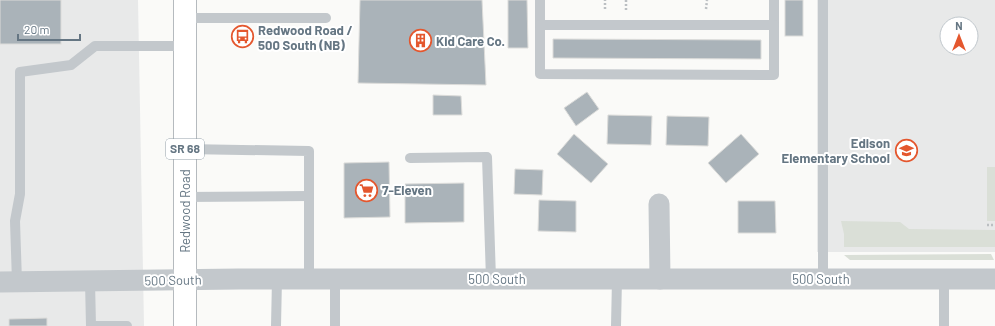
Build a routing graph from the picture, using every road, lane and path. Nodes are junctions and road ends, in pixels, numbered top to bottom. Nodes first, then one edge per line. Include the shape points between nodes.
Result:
1 (540, 0) edge
2 (605, 0) edge
3 (626, 0) edge
4 (774, 0) edge
5 (822, 0) edge
6 (185, 9) edge
7 (605, 14) dead end
8 (626, 15) dead end
9 (326, 18) dead end
10 (540, 25) junction
11 (774, 25) junction
12 (185, 46) junction
13 (185, 149) junction
14 (410, 158) dead end
15 (309, 196) junction
16 (184, 197) junction
17 (659, 204) dead end
18 (987, 225) dead end
19 (995, 225) edge
20 (184, 279) junction
21 (277, 279) junction
22 (308, 279) junction
23 (335, 279) junction
24 (491, 279) junction
25 (617, 279) junction
26 (660, 279) junction
27 (822, 279) junction
28 (944, 279) junction
29 (995, 279) edge
30 (90, 281) junction
31 (8, 282) edge
32 (127, 326) edge
33 (184, 326) edge
34 (276, 326) edge
35 (335, 326) edge
36 (616, 326) edge
37 (944, 326) edge

1 - 10 lane
2 - 7 path
3 - 8 path
4 - 11 lane
5 - 27 lane
6 - 9 lane
6 - 12 main road, Redwood Road / SR 68
10 - 11 lane
10 - 11 lane via 540,74 774,75
12 - 13 main road, Redwood Road / SR 68
12 - 31 lane via 95,46 71,65 20,72 20,194
13 - 15 lane via 309,151
13 - 16 main road, Redwood Road / SR 68
14 - 24 lane via 487,158
15 - 16 lane
15 - 22 lane
16 - 20 main road, Redwood Road / SR 68
17 - 26 street
18 - 19 path
20 - 21 street, 500 South
20 - 30 street, 500 South
20 - 33 main road, Redwood Road / SR 68
21 - 22 street, 500 South
21 - 34 lane
22 - 23 street, 500 South
23 - 24 street, 500 South
23 - 35 lane
24 - 25 street, 500 South
25 - 26 street, 500 South
25 - 36 lane
26 - 27 street, 500 South
27 - 28 street, 500 South
28 - 29 street, 500 South
28 - 37 lane
30 - 31 street, 500 South
30 - 32 lane via 91,326

